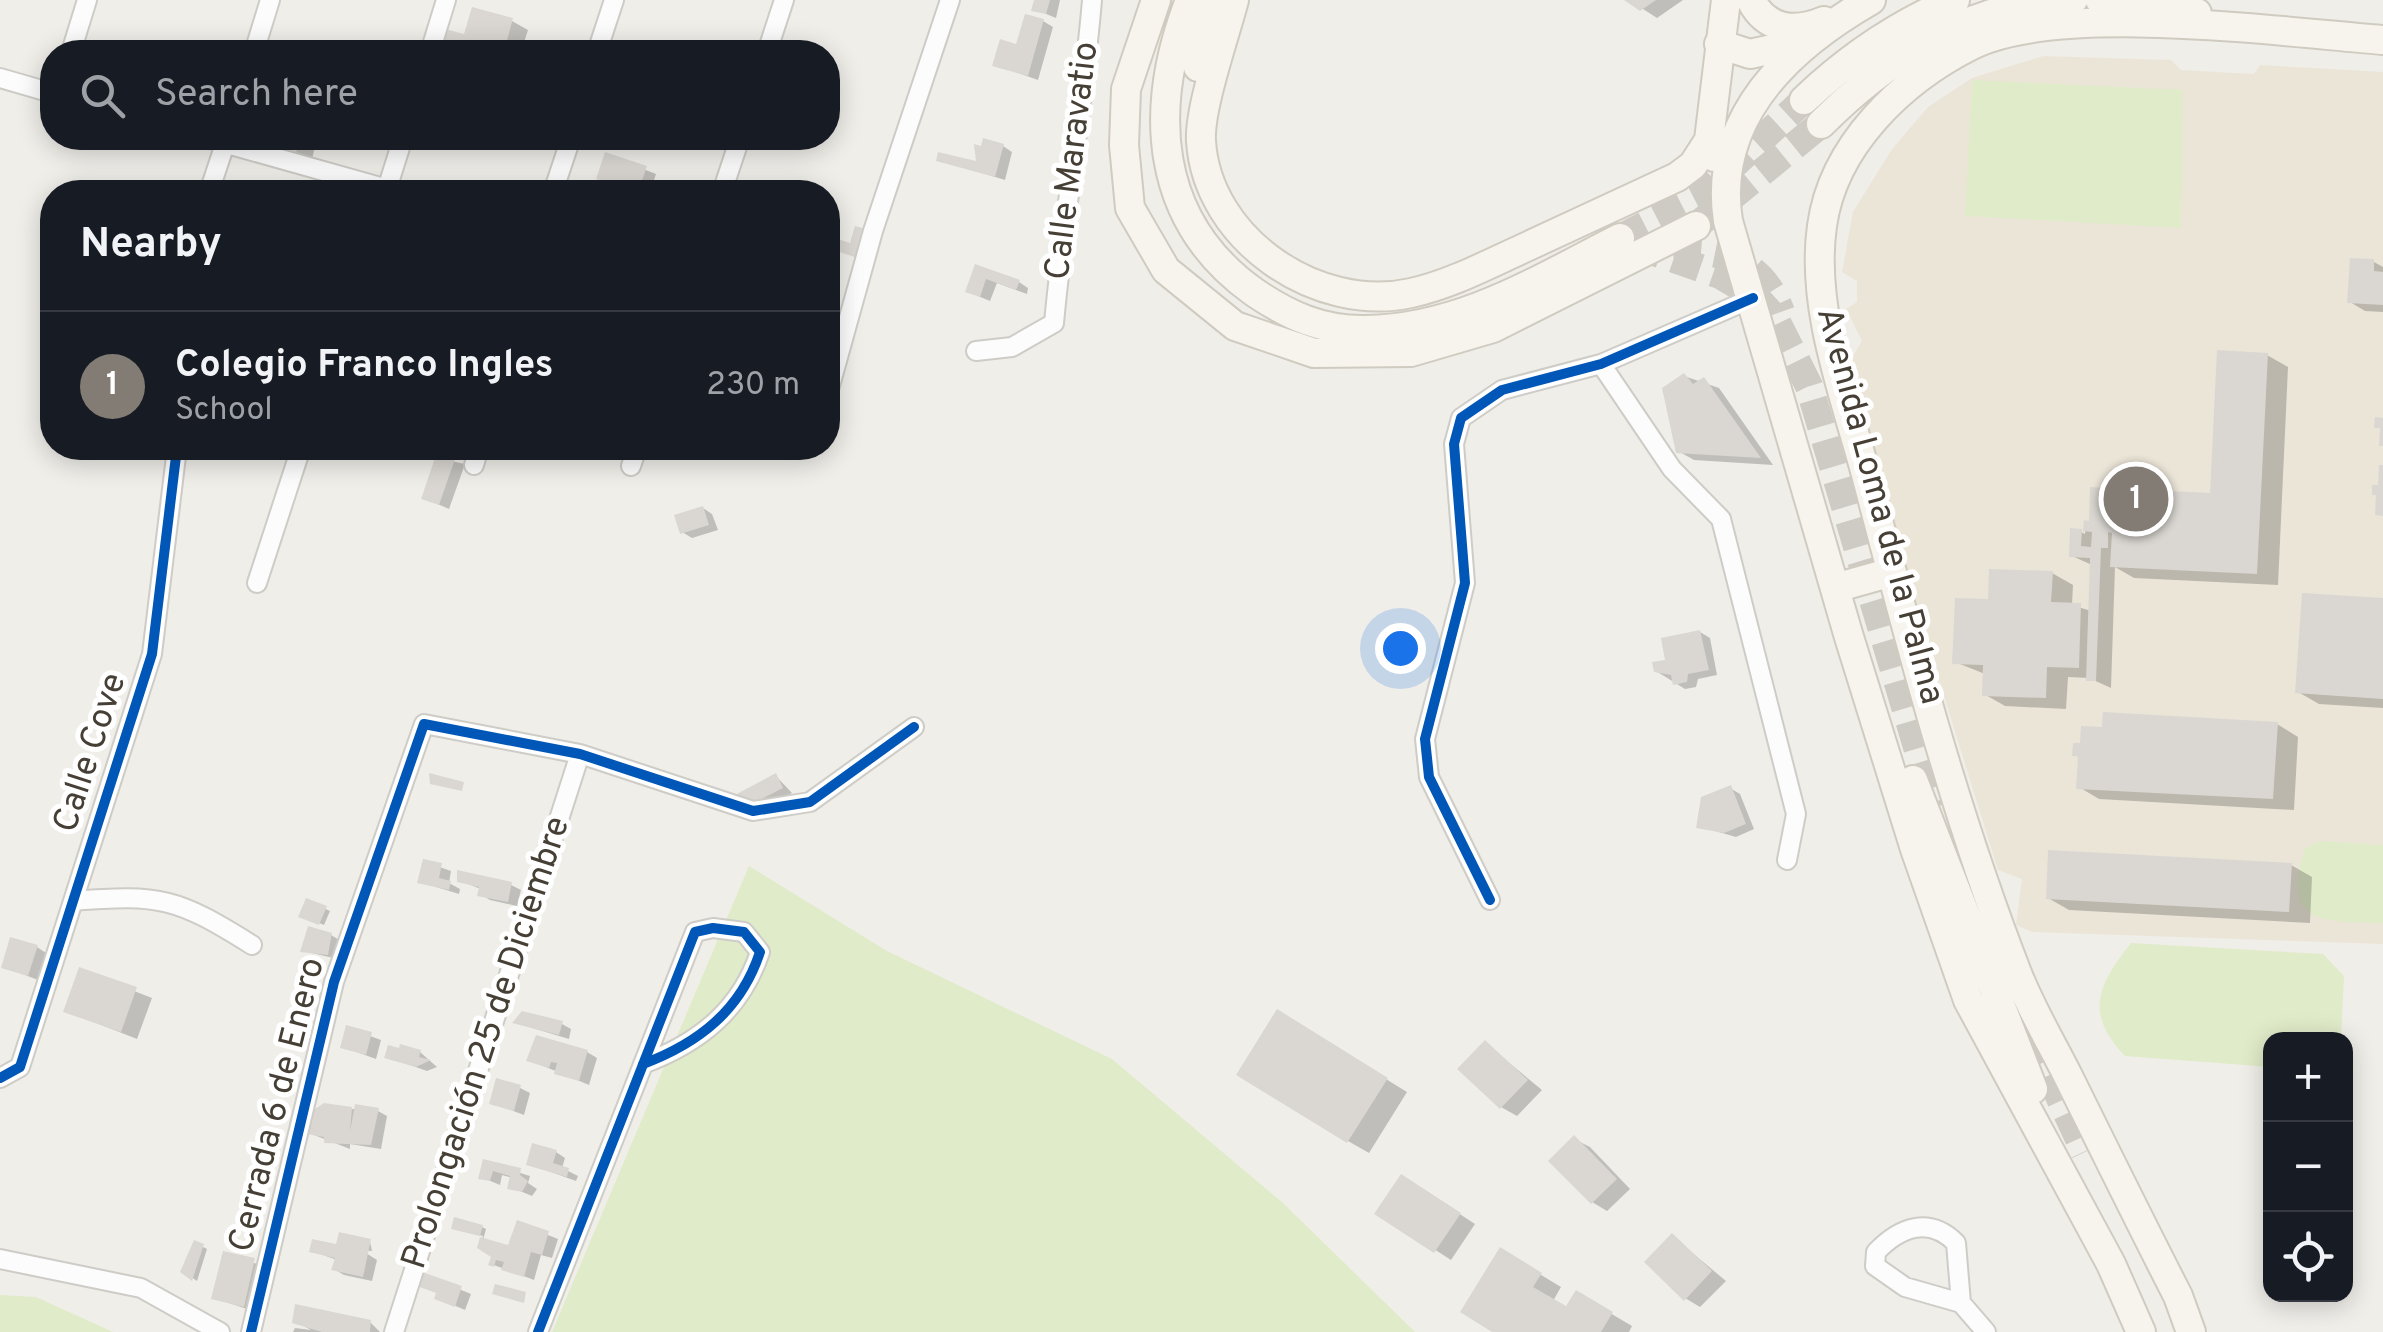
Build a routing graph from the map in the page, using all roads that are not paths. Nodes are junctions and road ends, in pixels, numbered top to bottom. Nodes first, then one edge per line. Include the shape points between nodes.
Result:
1 (87, 0) edge
2 (270, 0) edge
3 (446, 0) edge
4 (614, 0) edge
5 (784, 0) edge
6 (950, 0) edge
7 (1092, 0) edge
8 (1156, 0) edge
9 (1190, 0) edge
10 (1214, 0) edge
11 (1234, 0) edge
12 (1726, 0) edge
13 (1750, 0) edge
14 (1956, 0) edge
15 (2073, 0) edge
16 (2100, 0) edge
17 (1864, 4) edge
18 (2230, 28) junction
19 (75, 40) edge
20 (258, 40) edge
21 (434, 40) edge
22 (601, 40) edge
23 (771, 40) edge
24 (2383, 40) edge
25 (1806, 41) junction
26 (1719, 44) junction
27 (0, 78) edge
28 (40, 90) edge
29 (1804, 100) tunnel mouth
30 (1821, 124) tunnel mouth
31 (1709, 140) junction
32 (223, 150) edge
33 (258, 150) edge
34 (400, 150) edge
35 (566, 150) edge
36 (736, 150) edge
37 (213, 180) edge
38 (355, 180) edge
39 (393, 180) edge
40 (557, 180) edge
41 (726, 180) edge
42 (1724, 192) junction
43 (1696, 226) tunnel mouth
44 (1576, 247) dead end
45 (1622, 250) junction
46 (1666, 252) tunnel mouth
47 (1752, 298) junction
48 (840, 315) edge
49 (976, 351) dead end
50 (1601, 364) junction
51 (175, 460) edge
52 (297, 460) edge
53 (632, 460) edge
54 (630, 466) dead end
55 (1892, 572) junction
56 (257, 583) dead end
57 (1835, 588) junction
58 (914, 727) dead end
59 (580, 754) junction
60 (1913, 780) tunnel mouth
61 (1787, 860) dead end
62 (1490, 900) dead end
63 (73, 901) junction
64 (252, 945) dead end
65 (644, 1064) junction
66 (0, 1078) edge
67 (2085, 1152) tunnel mouth
68 (2050, 1153) junction
69 (0, 1259) edge
70 (1961, 1303) junction
71 (220, 1332) edge
72 (251, 1332) edge
73 (394, 1332) edge
74 (538, 1332) edge
75 (1986, 1332) edge
76 (2141, 1332) edge
77 (2175, 1332) edge
78 (2191, 1332) edge

1 - 19 street
2 - 20 street
3 - 21 street
4 - 22 street
5 - 23 street
6 - 48 street
7 - 49 street, Calle Maravatio via 1054,323 1012,347
8 - 45 main road via 1126,89 1130,208 1166,270 1235,326 1314,353 1411,352 1493,328
9 - 45 main road via 1168,65 1170,174 1186,221 1226,272 1296,319 1365,330 1468,314
10 - 44 main road via 1186,134 1190,179 1231,250 1266,278 1312,304 1356,314 1402,311 1452,301
11 - 31 main road via 1200,140 1212,184 1232,223 1263,254 1298,278 1345,294 1410,294 1488,265 1677,177
12 - 26 main road
13 - 17 main road via 1757,13 1783,28 1806,28
14 - 29 main road via 1886,34
15 - 30 main road via 2015,6 1966,22 1900,58
16 - 18 main road via 2206,15
17 - 25 main road, Avenida Loma de la Palma
18 - 24 main road, Avenida Loma de la Palma
18 - 55 main road, Avenida Loma de la Palma via 2019,28 1973,44 1920,77 1863,133 1827,207 1820,266 1828,325
25 - 26 main road via 1750,54
25 - 42 main road, Avenida Loma de la Palma via 1749,108
26 - 31 main road
27 - 28 street
31 - 42 main road
32 - 37 street
33 - 38 street
34 - 39 street
35 - 40 street
36 - 41 street
42 - 47 main road, Avenida Loma de la Palma
43 - 45 main road
45 - 46 main road
47 - 50 street
47 - 57 main road, Avenida Loma de la Palma
50 - 61 street via 1672,468 1722,519 1796,814
50 - 62 street via 1490,397 1461,418 1454,444 1465,583 1425,740 1428,776
51 - 63 street, Calle Cove via 152,654
52 - 56 street
53 - 54 street
55 - 57 main road
55 - 78 main road, Avenida Loma de la Palma via 2018,977
57 - 68 main road, Avenida Loma de la Palma via 1914,849 1968,1000
58 - 59 street via 810,802 784,809 753,811 712,800
59 - 72 street, Cerrada 6 de Enero via 424,724 334,982
59 - 73 street, Prolongación 25 de Diciembre
60 - 68 main road via 2038,1102
63 - 64 street via 142,896 194,910
63 - 66 street, Calle Cove via 20,1067
65 - 65 street via 682,1049 716,1023 750,983 760,952 744,932 695,932
65 - 74 street
67 - 77 main road
68 - 76 main road, Avenida Loma de la Palma
69 - 71 street via 141,1288
70 - 70 street via 1956,1243 1943,1230 1918,1226 1892,1234 1876,1252 1875,1266 1886,1278
70 - 75 street

